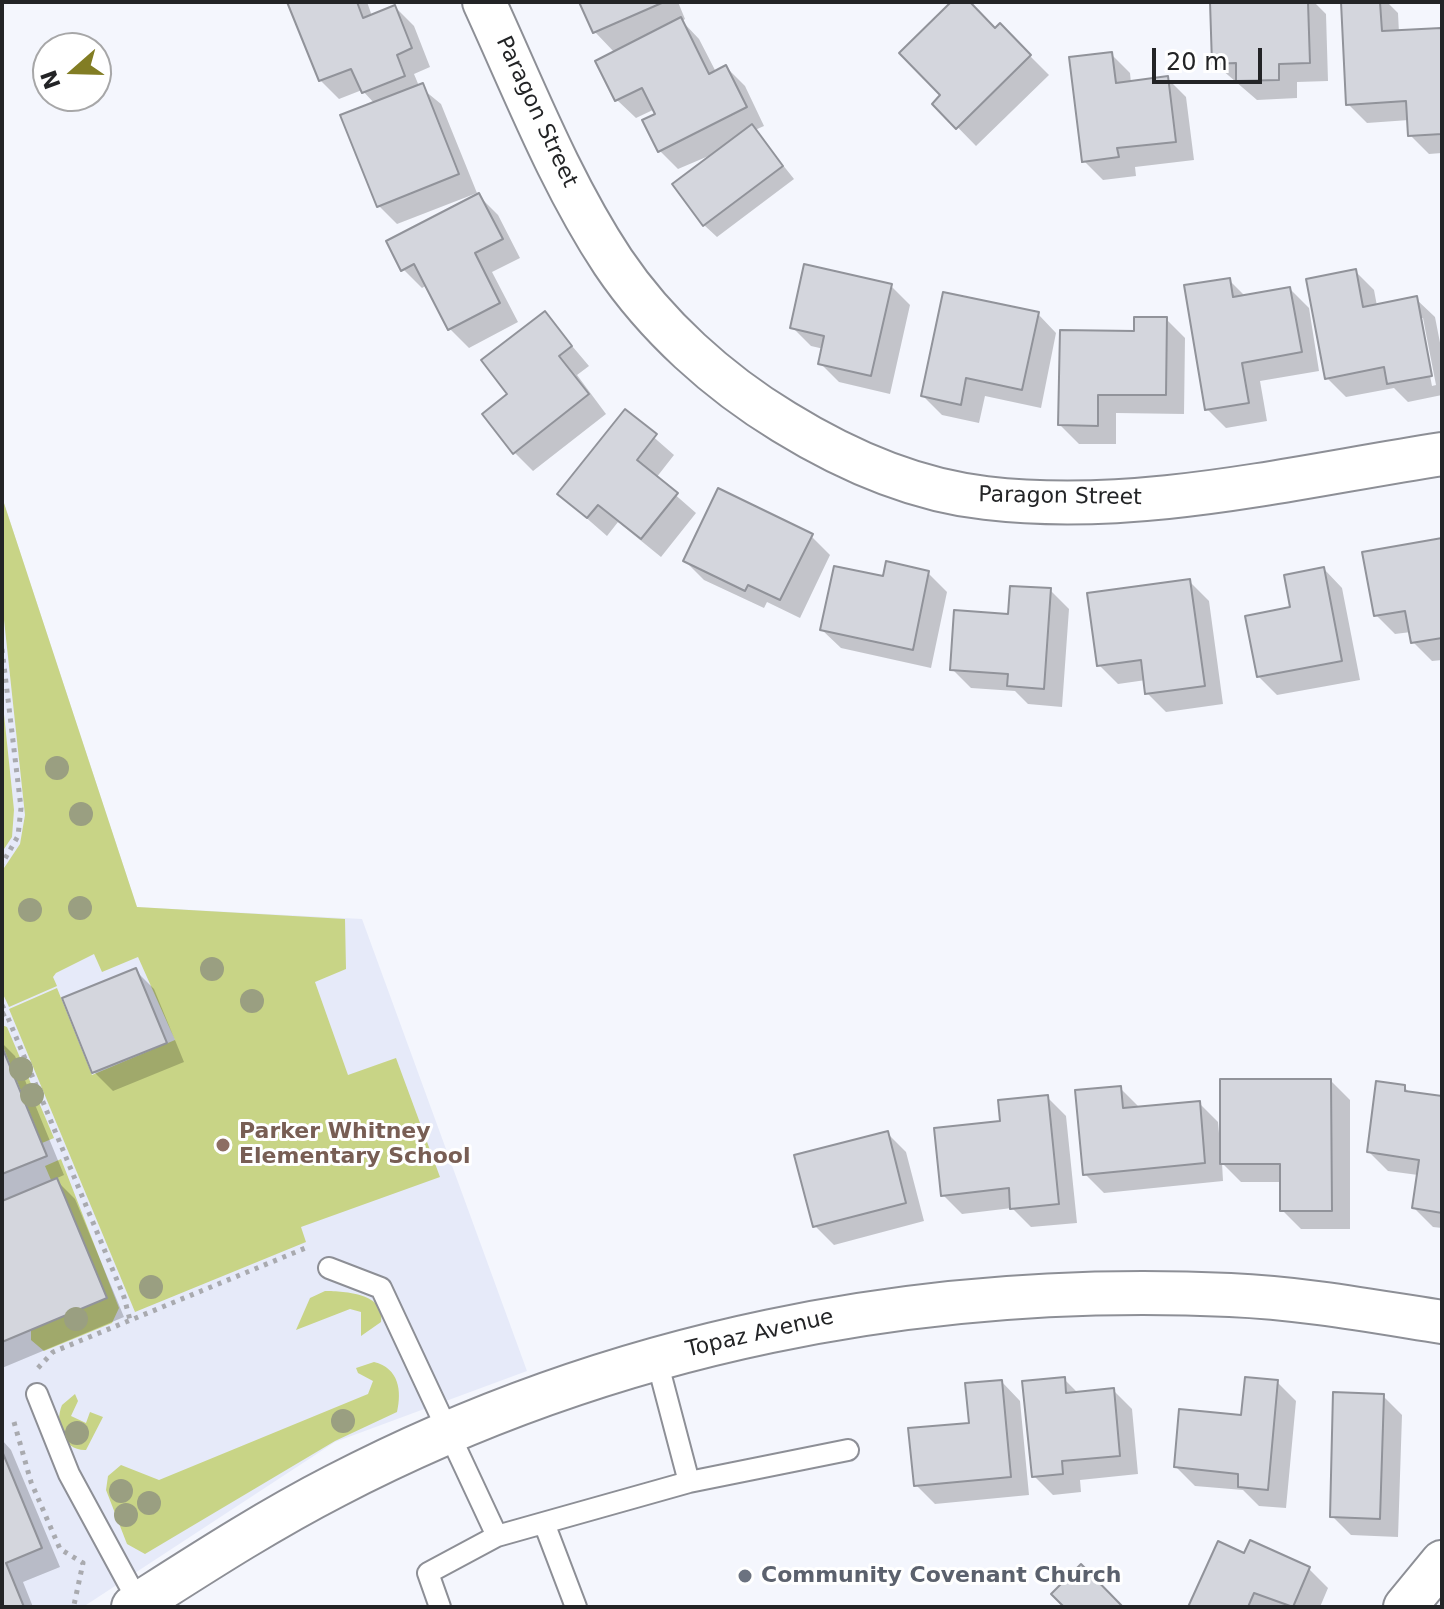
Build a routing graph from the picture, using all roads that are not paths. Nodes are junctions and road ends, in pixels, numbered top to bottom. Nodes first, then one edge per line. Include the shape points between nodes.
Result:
1 (484, 2) edge
2 (1442, 454) edge
3 (329, 1268) dead end
4 (1442, 1322) edge
5 (656, 1357) junction
6 (37, 1394) dead end
7 (451, 1432) junction
8 (848, 1450) dead end
9 (689, 1482) junction
10 (544, 1523) junction
11 (497, 1536) junction
12 (1442, 1562) edge
13 (136, 1605) edge
14 (440, 1607) edge
15 (576, 1607) edge
16 (1405, 1607) edge

1 - 2 street, Paragon Street via 613,263 705,366 758,407 820,444 928,486 985,498 1045,501 1161,498
3 - 7 lane via 381,1288
4 - 5 street, Topaz Avenue via 1232,1295 1037,1295 840,1315
5 - 7 street, Topaz Avenue
5 - 9 lane
6 - 13 lane via 69,1474
7 - 11 lane
7 - 13 street, Topaz Avenue via 335,1486
8 - 9 lane
9 - 10 lane
10 - 11 lane
10 - 15 lane
11 - 14 lane via 428,1573
12 - 16 street

